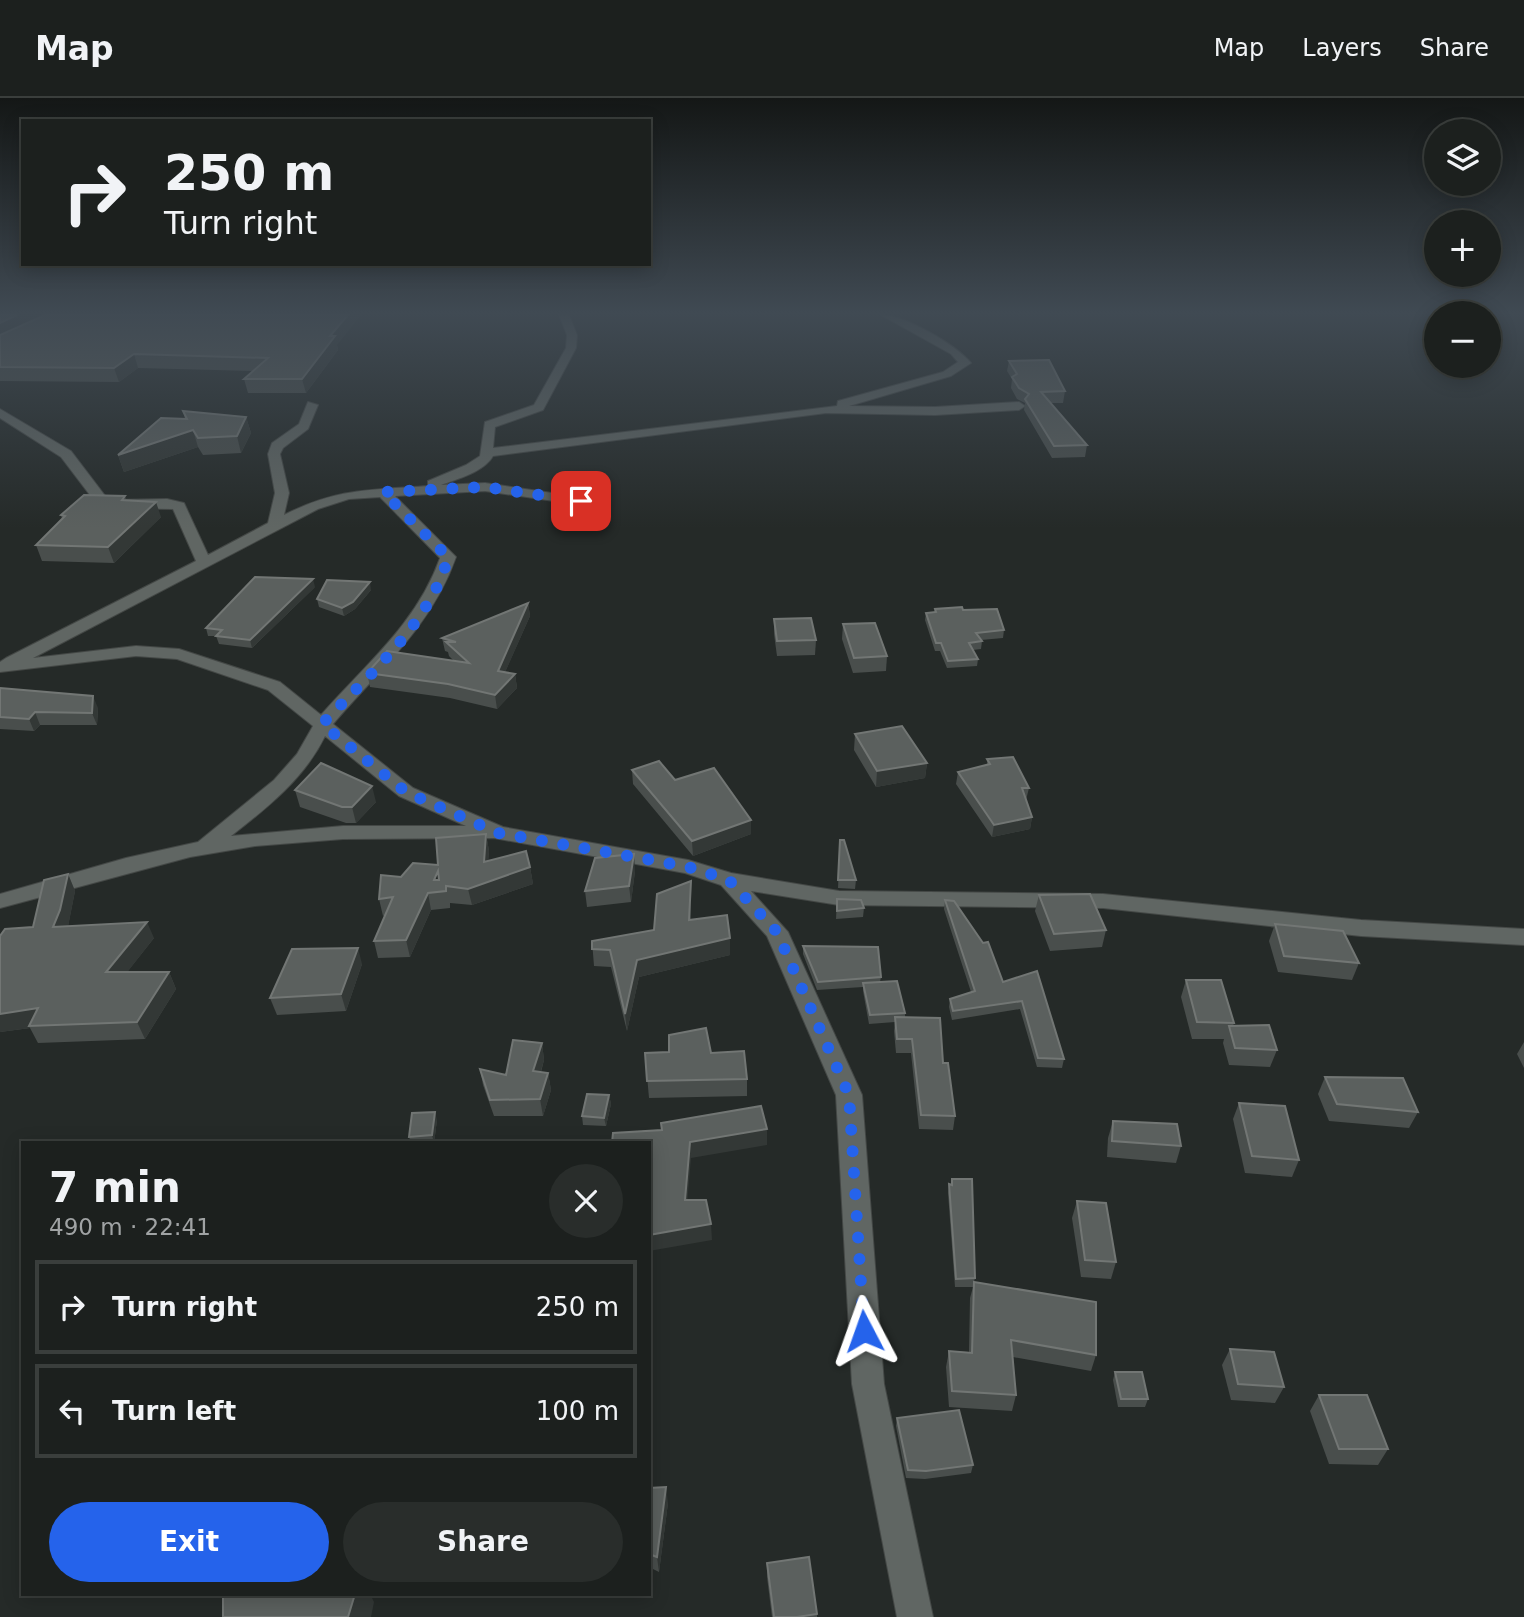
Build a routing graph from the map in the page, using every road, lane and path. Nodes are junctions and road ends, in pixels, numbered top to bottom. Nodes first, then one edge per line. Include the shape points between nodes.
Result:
1 (550, 386) edge
2 (906, 386) edge
3 (312, 405) dead end
4 (1019, 406) dead end
5 (826, 409) junction
6 (0, 413) edge
7 (487, 453) junction
8 (418, 491) junction
9 (383, 492) junction
10 (581, 501) dead end
11 (275, 526) junction
12 (204, 563) junction
13 (0, 667) edge
14 (322, 724) junction
15 (498, 833) junction
16 (205, 846) junction
17 (729, 880) junction
18 (0, 901) edge
19 (1524, 937) edge
20 (915, 1617) edge

1 - 7 street via 539,407 489,425
2 - 5 street
3 - 11 street via 304,426 277,446 274,454 282,493
4 - 5 street via 936,411
5 - 7 street
6 - 12 street via 66,454 101,500 179,506
7 - 8 street via 471,468
8 - 9 street
8 - 10 street via 485,487
9 - 11 street via 348,495 313,506
9 - 14 street via 448,557 446,566 404,637
11 - 12 street
12 - 13 street
13 - 14 street via 136,651 179,654 274,686
14 - 15 street via 406,792
14 - 16 street via 285,780
15 - 16 street via 344,832
15 - 17 street via 678,865
16 - 18 street
17 - 19 street via 839,898 1103,901 1360,928
17 - 20 street via 777,932 849,1095 868,1384

